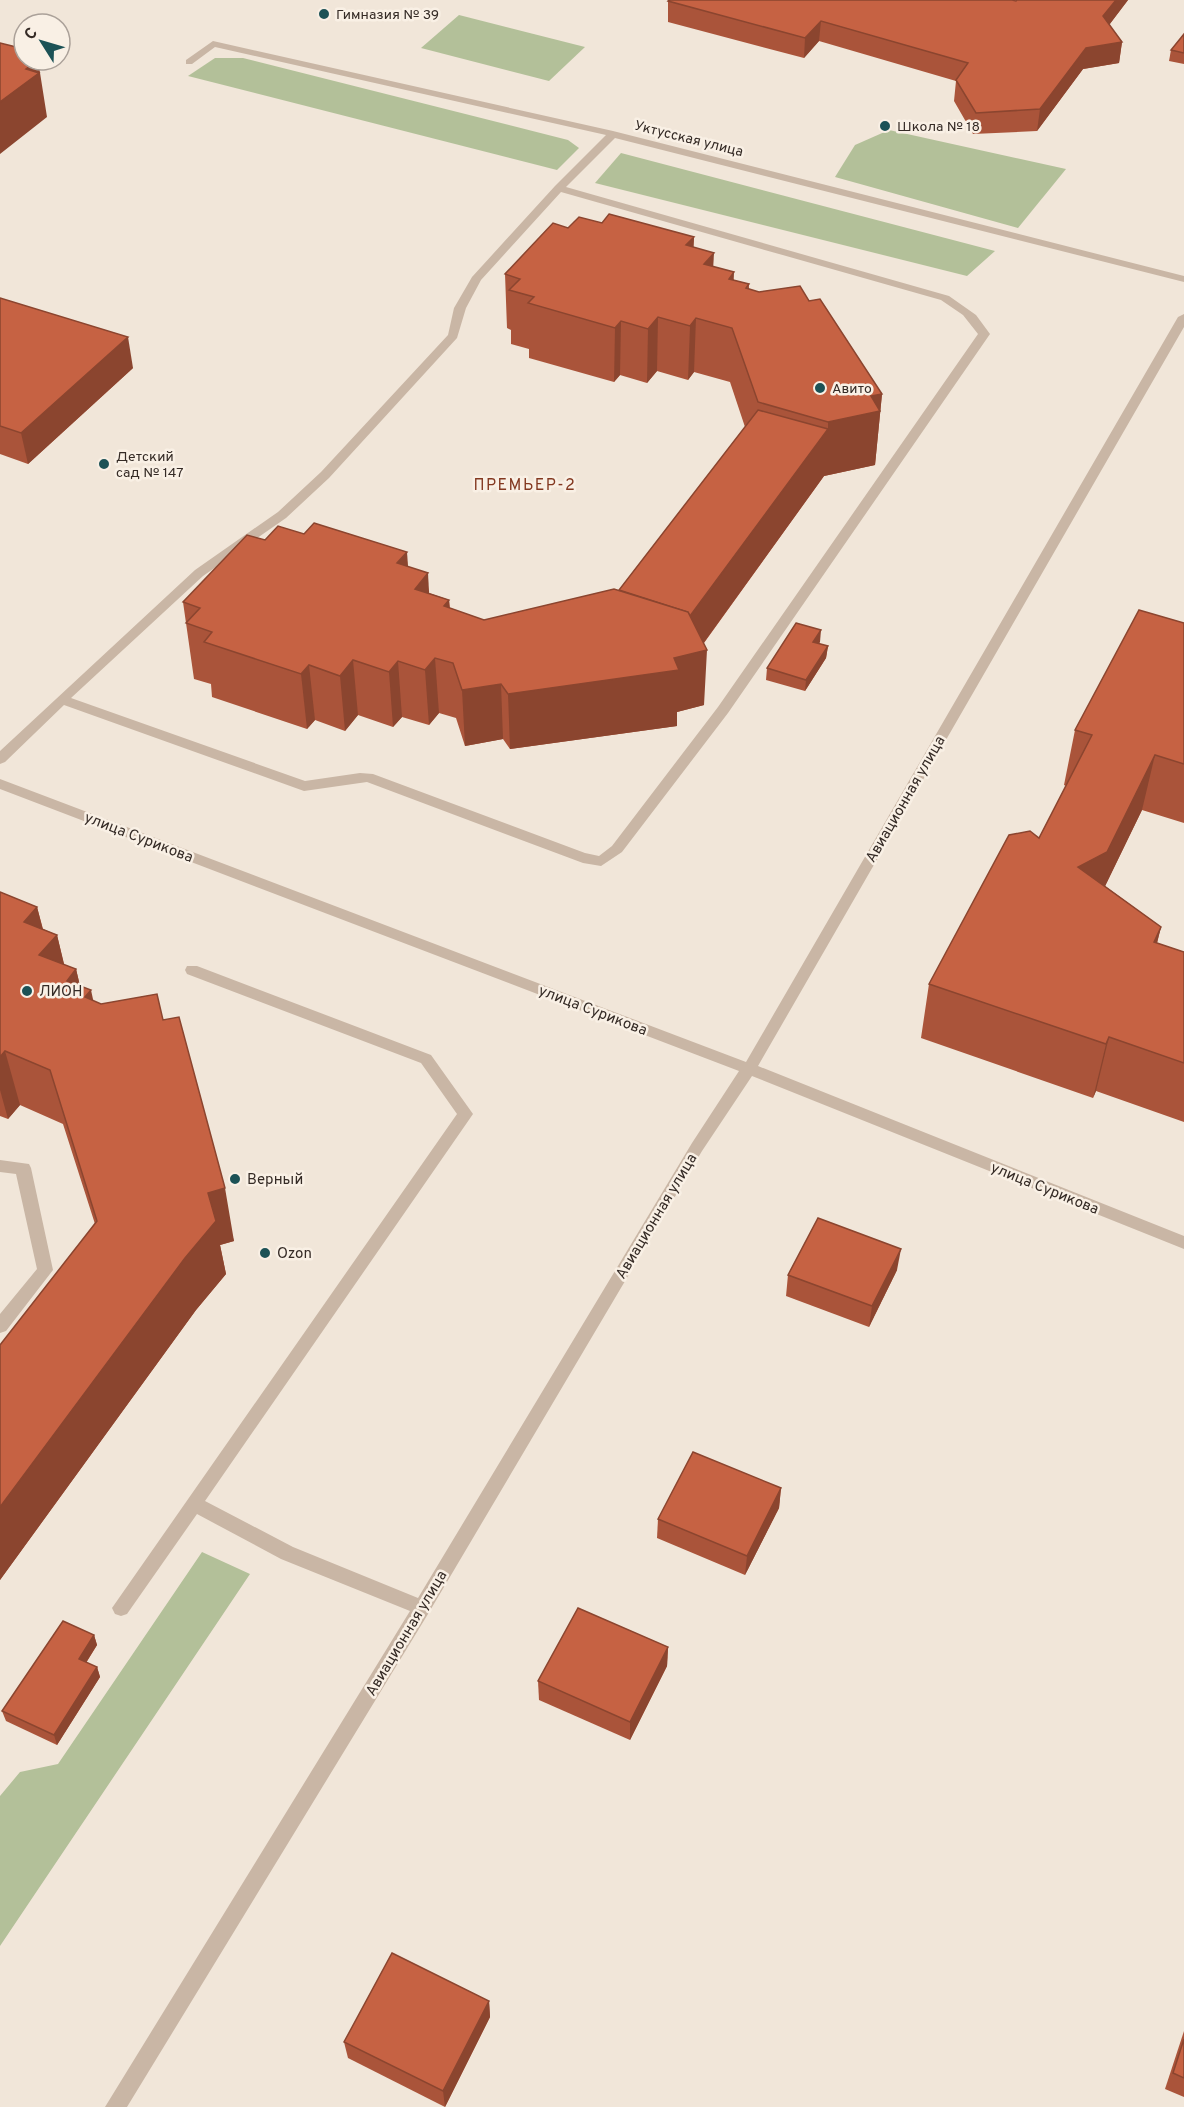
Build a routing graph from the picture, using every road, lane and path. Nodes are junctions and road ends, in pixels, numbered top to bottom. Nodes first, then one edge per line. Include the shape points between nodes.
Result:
1 (189, 62) dead end
2 (613, 134) junction
3 (559, 188) junction
4 (1184, 279) edge
5 (1184, 317) edge
6 (62, 699) junction
7 (0, 759) edge
8 (0, 784) edge
9 (192, 970) dead end
10 (749, 1069) junction
11 (0, 1166) edge
12 (1184, 1243) edge
13 (0, 1326) edge
14 (193, 1503) junction
15 (121, 1608) dead end
16 (422, 1608) junction
17 (115, 2107) edge

1 - 2 street, Уктусская улица via 213,44
2 - 3 street
2 - 4 street, Уктусская улица
3 - 6 street via 476,279 460,308 453,336 325,475 282,515 199,573
3 - 6 street via 945,298 970,314 984,334 723,710 617,849 601,861 583,858 368,777 304,786
5 - 10 street, Авиационная улица
6 - 7 street
8 - 10 street, улица Сурикова
9 - 14 street via 426,1059 465,1114
10 - 12 street, улица Сурикова
10 - 16 street, Авиационная улица via 698,1147
11 - 13 street via 23,1168 45,1270
14 - 15 street
14 - 16 street via 287,1553
16 - 17 street, Авиационная улица

